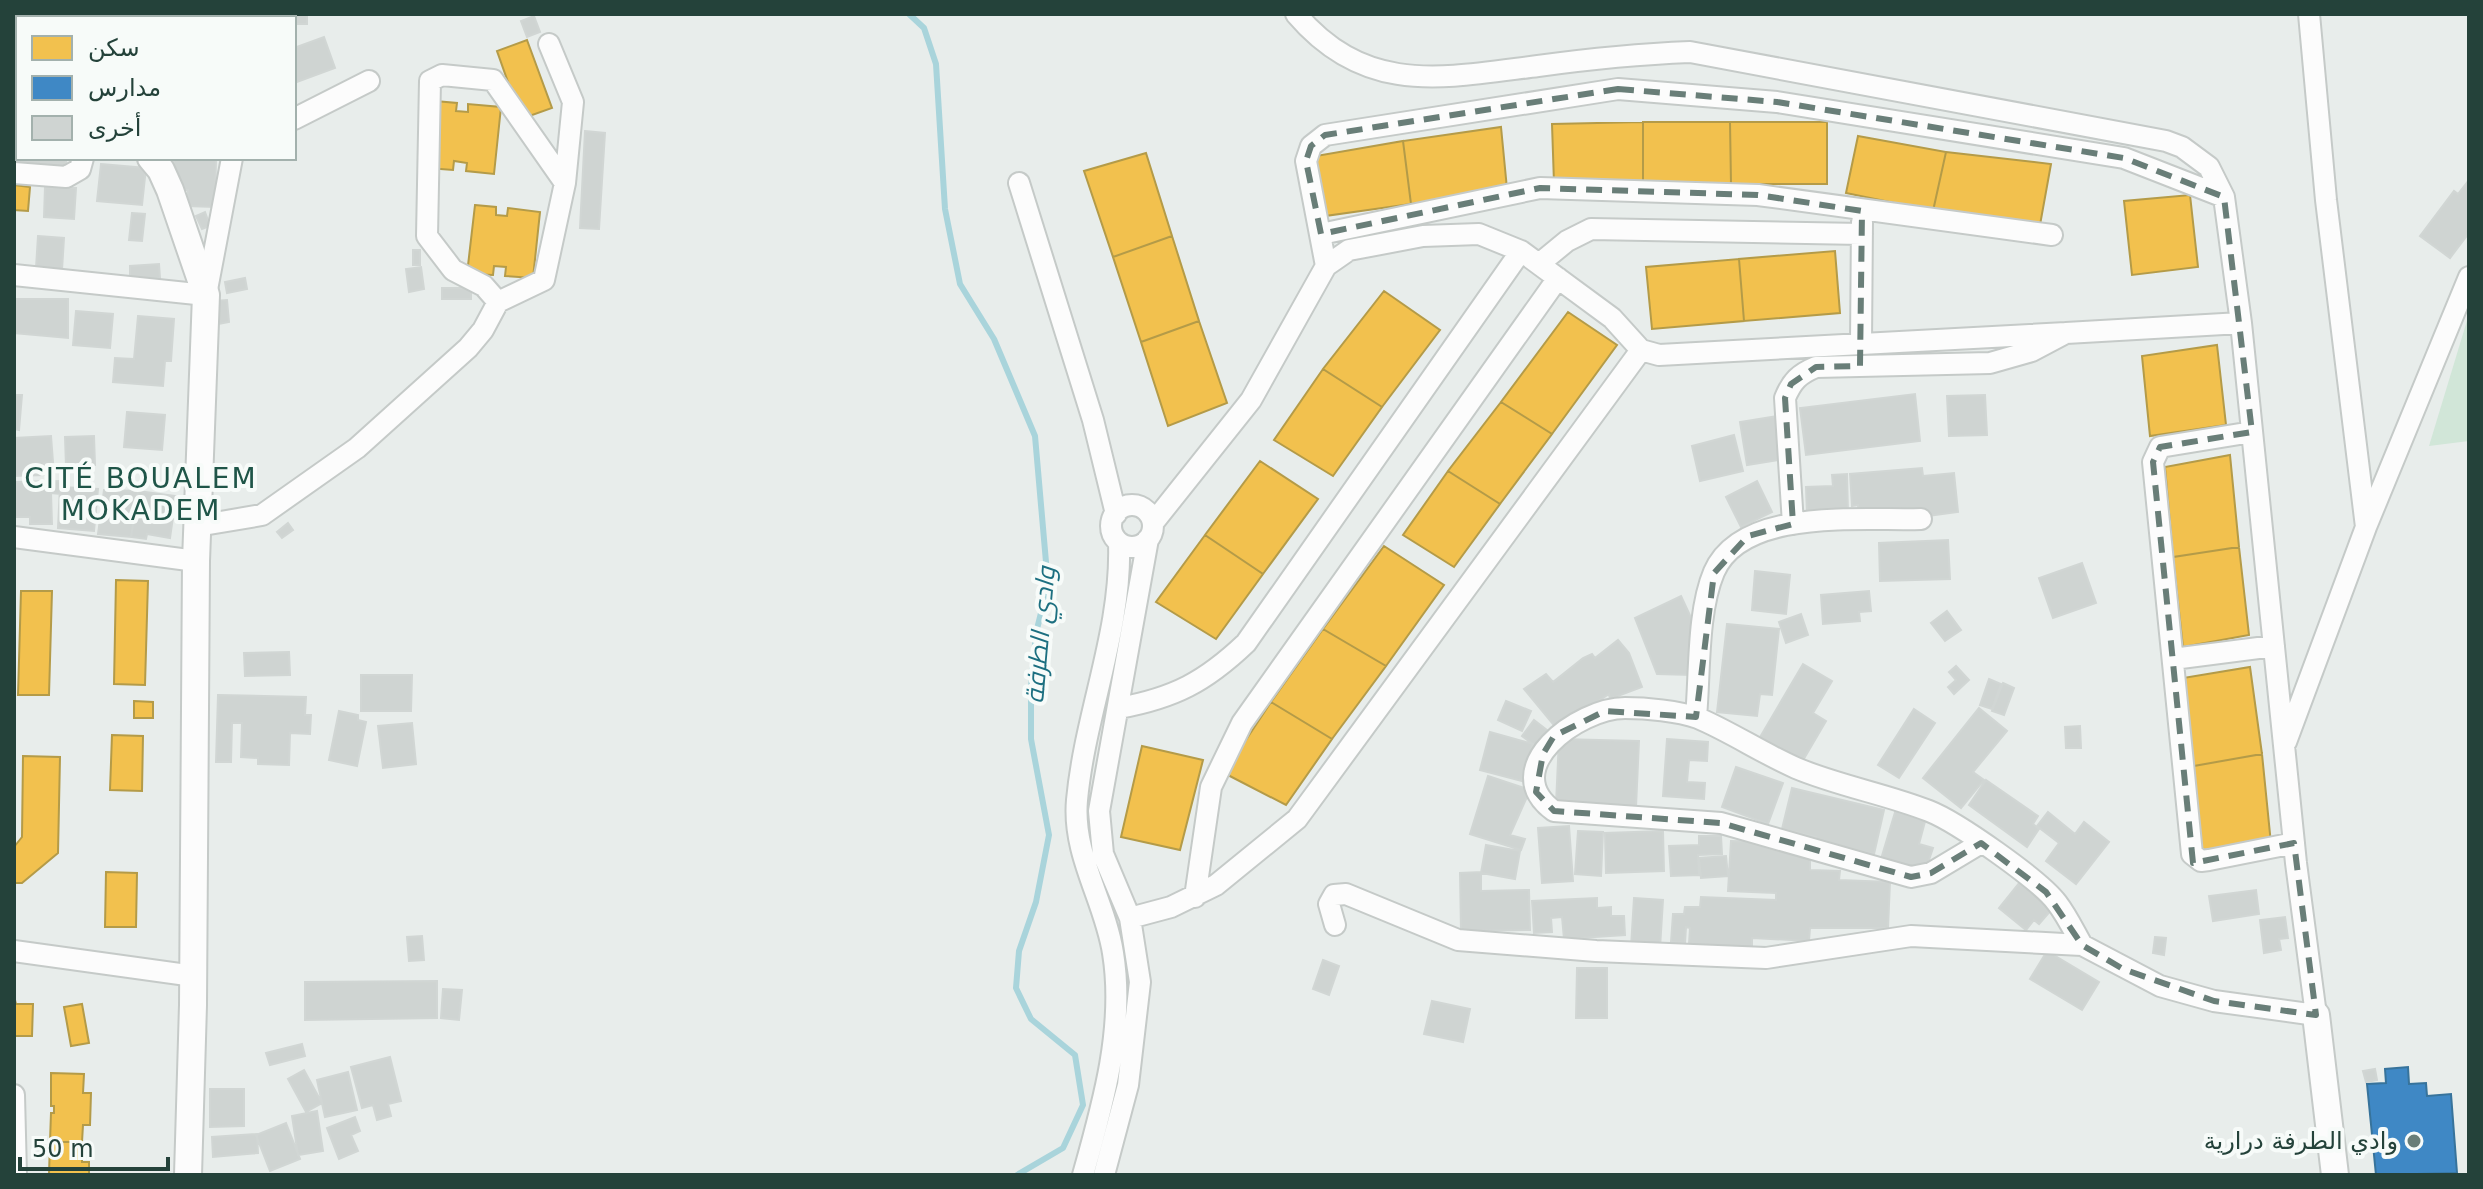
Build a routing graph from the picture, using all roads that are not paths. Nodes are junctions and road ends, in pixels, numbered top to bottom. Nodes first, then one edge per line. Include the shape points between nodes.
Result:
1 (1296, 14) edge
2 (2309, 14) edge
3 (549, 44) dead end
4 (369, 81) dead end
5 (296, 118) edge
6 (82, 160) edge
7 (152, 160) edge
8 (232, 160) edge
9 (14, 173) edge
10 (565, 183) junction
11 (1019, 183) dead end
12 (2224, 197) junction
13 (1862, 211) junction
14 (1321, 234) junction
15 (1862, 234) junction
16 (2052, 235) dead end
17 (1521, 251) junction
18 (1539, 264) junction
19 (1326, 266) junction
20 (14, 275) edge
21 (1558, 278) junction
22 (2467, 286) edge
23 (206, 295) junction
24 (498, 302) junction
25 (2241, 323) junction
26 (2066, 333) junction
27 (1861, 342) junction
28 (1641, 350) junction
29 (2252, 432) junction
30 (1116, 514) junction
31 (1921, 519) dead end
32 (1793, 524) junction
33 (197, 526) junction
34 (2366, 527) junction
35 (1150, 531) junction
36 (14, 537) edge
37 (1119, 543) junction
38 (196, 561) junction
39 (2274, 646) junction
40 (2173, 659) junction
41 (1119, 708) junction
42 (1696, 717) junction
43 (2284, 747) junction
44 (1981, 843) junction
45 (2294, 843) junction
46 (1195, 897) junction
47 (1130, 918) junction
48 (1335, 925) dead end
49 (2082, 945) junction
50 (14, 951) edge
51 (194, 976) junction
52 (2316, 1015) junction
53 (14, 1095) edge
54 (16, 1175) edge
55 (188, 1175) edge
56 (1083, 1175) edge
57 (1104, 1175) edge
58 (2335, 1175) edge

1 - 12 street via 1348,59 1395,76 1444,78 1630,54 1690,52 2166,141 2197,156
2 - 34 street
3 - 10 street via 573,102
4 - 5 street
6 - 9 street via 76,173 66,177
7 - 23 street via 170,190
8 - 23 street
10 - 24 street via 544,280
10 - 24 street via 493,80 442,75 430,81 427,236 453,270 484,286
11 - 30 street via 1093,420
12 - 14 street via 2124,158 1777,102 1618,89 1325,135 1311,146 1306,161
12 - 25 street
13 - 14 street via 1758,195 1540,188
13 - 15 street
13 - 16 street
14 - 19 street
15 - 18 street via 1591,229
15 - 27 street
17 - 18 street
17 - 19 street via 1479,234 1423,236 1349,250
17 - 41 street via 1246,643 1184,690 1160,701
18 - 21 street
19 - 35 street via 1251,400
20 - 23 street
21 - 28 street via 1612,318
21 - 46 street via 1242,723 1211,787
22 - 34 street
23 - 33 street
24 - 33 street via 468,348 357,448 262,515
25 - 26 street
25 - 29 street
26 - 27 street
26 - 32 street via 2032,351 1990,363 1816,367 1802,373 1785,398
27 - 28 street via 1659,355
28 - 46 street via 1297,819
29 - 39 street
29 - 40 street via 2160,447 2153,462
30 - 35 street via 1129,505 1145,510
30 - 37 street via 1111,529
31 - 32 street
32 - 42 street via 1748,536 1714,573
33 - 38 street
34 - 43 street
35 - 37 street via 1135,547
35 - 41 street
36 - 38 street
37 - 56 street via 1117,610 1077,801 1082,854 1103,908 1117,989 1117,1023
38 - 51 street
39 - 40 street
39 - 43 street
40 - 45 street via 2192,854 2201,861
41 - 47 street via 1098,825 1103,854
42 - 44 street via 1807,772 1932,812
42 - 44 street via 1624,708 1586,718 1554,736 1537,767 1536,792 1554,811 1721,823 1911,877 1931,873
43 - 45 street
44 - 49 street via 2046,892
45 - 52 street
46 - 47 street
47 - 57 street via 1140,982 1138,1022
48 - 49 street via 1329,904 1334,895 1346,894 1458,940 1596,951 1766,958 1911,936
49 - 52 street via 2160,986 2214,1001
50 - 51 street
51 - 55 street
52 - 58 street
53 - 54 street

